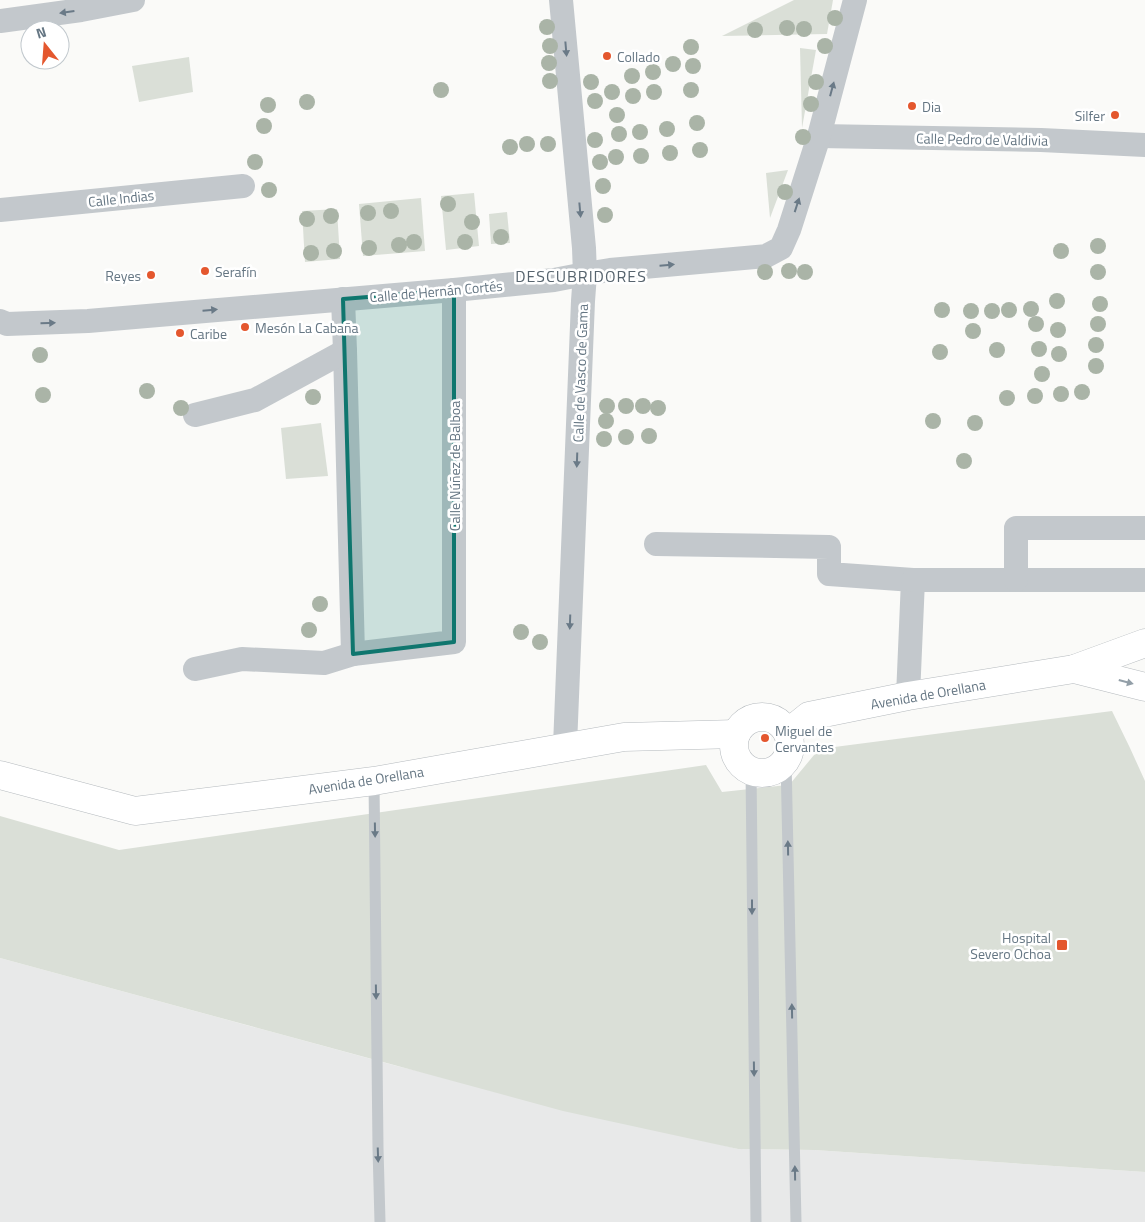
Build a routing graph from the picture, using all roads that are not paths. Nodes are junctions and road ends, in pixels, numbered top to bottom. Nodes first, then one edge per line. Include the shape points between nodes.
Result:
1 (133, 0) edge
2 (561, 0) edge
3 (855, 0) edge
4 (0, 21) edge
5 (819, 136) junction
6 (1145, 145) edge
7 (243, 186) dead end
8 (0, 210) edge
9 (585, 274) junction
10 (454, 290) junction
11 (343, 299) junction
12 (0, 321) edge
13 (345, 351) junction
14 (194, 415) dead end
15 (1145, 528) edge
16 (656, 544) dead end
17 (913, 580) junction
18 (1016, 580) junction
19 (1145, 580) edge
20 (1145, 644) edge
21 (353, 654) junction
22 (195, 668) dead end
23 (1074, 669) junction
24 (1145, 687) edge
25 (908, 696) junction
26 (788, 732) junction
27 (736, 734) junction
28 (565, 746) junction
29 (786, 760) junction
30 (751, 770) junction
31 (0, 775) edge
32 (374, 781) junction
33 (380, 1222) edge
34 (756, 1222) edge
35 (796, 1222) edge

1 -> 4 street
2 -> 9 street, Calle de Vasco de Gama
5 -> 3 street, Calle de Hernán Cortés
5 - 6 street, Calle Pedro de Valdivia
9 -> 5 street, Calle de Hernán Cortés via 766,256 782,248
7 - 8 street, Calle Indias
9 - 10 street, Calle de Hernán Cortés
9 -> 28 street, Calle de Vasco de Gama
10 - 11 street, Calle de Hernán Cortés
10 - 21 street, Calle Núñez de Balboa via 454,642
12 -> 11 street, Calle de Hernán Cortés via 7,324 88,321
11 - 13 street
13 - 14 street via 255,400
13 - 21 street
15 - 18 street via 1016,528
16 - 17 street via 829,547 829,574
17 - 18 street
17 - 25 street
18 - 19 street
20 - 23 main road, Avenida de Orellana
21 - 22 street via 324,663 242,658
23 -> 24 main road, Avenida de Orellana
23 - 25 main road, Avenida de Orellana
25 - 26 main road, Avenida de Orellana via 809,716
26 - 27 main road via 775,719 766,716 748,720
26 - 29 main road via 790,751
27 - 28 main road, Avenida de Orellana via 624,737
27 - 30 main road via 734,752 739,761
28 - 32 main road, Avenida de Orellana
29 - 30 main road via 772,771
35 -> 29 lane
30 -> 34 lane
31 - 32 main road, Avenida de Orellana via 135,811
32 -> 33 lane

